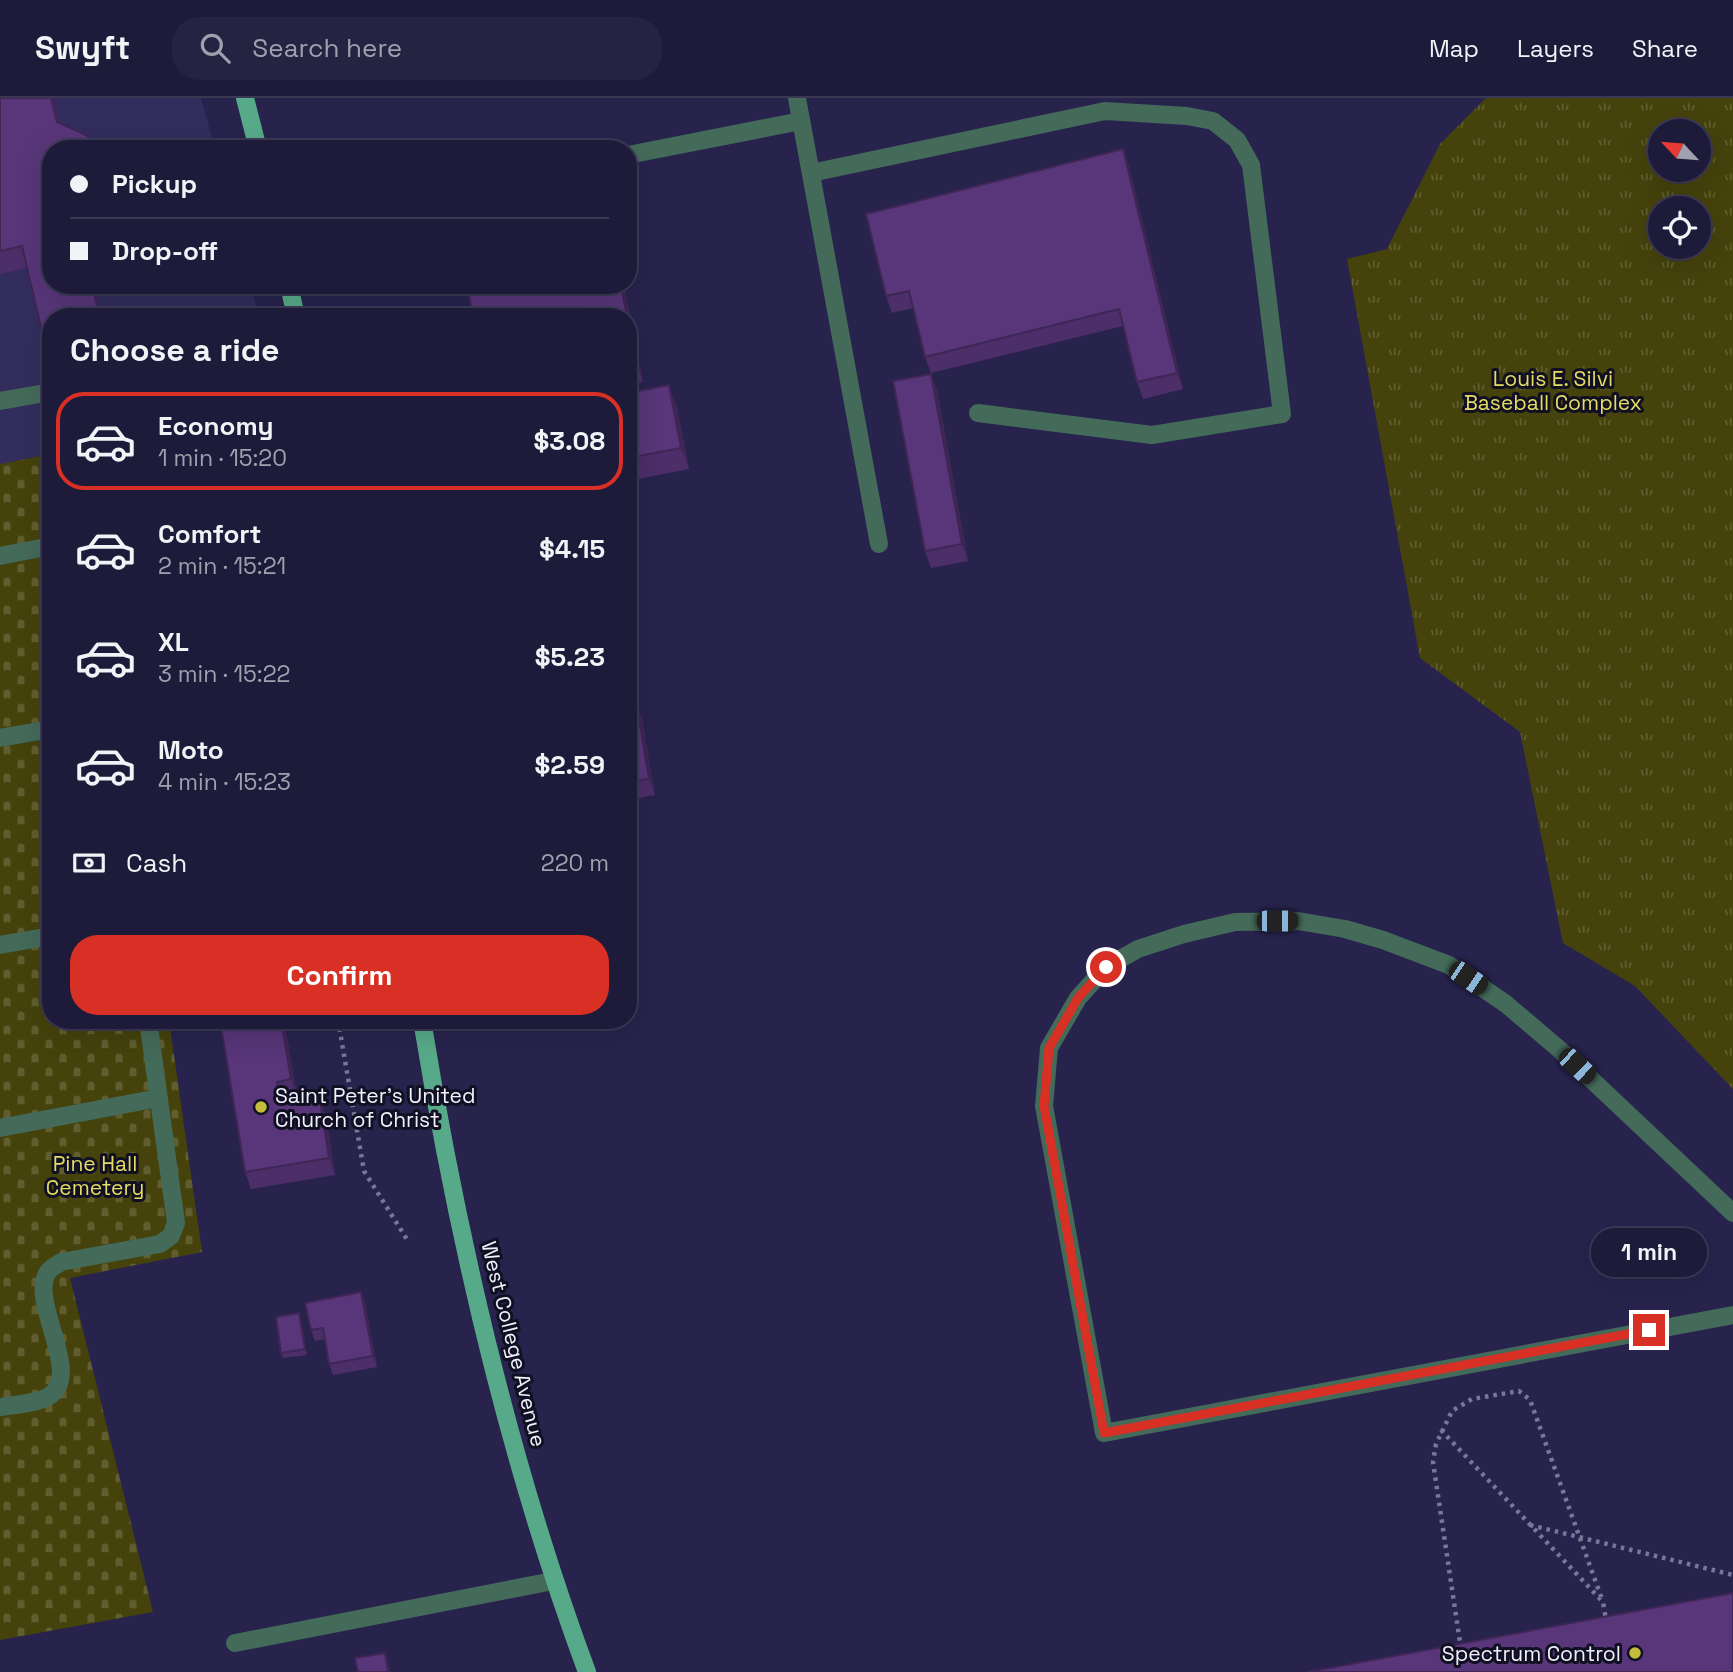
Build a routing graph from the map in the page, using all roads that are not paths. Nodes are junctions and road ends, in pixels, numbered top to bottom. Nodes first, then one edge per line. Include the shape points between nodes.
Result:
1 (246, 98) edge
2 (797, 98) edge
3 (801, 121) junction
4 (256, 140) edge
5 (637, 153) edge
6 (811, 173) junction
7 (42, 394) edge
8 (0, 401) edge
9 (978, 413) dead end
10 (880, 544) dead end
11 (42, 548) edge
12 (0, 556) edge
13 (42, 731) edge
14 (0, 738) edge
15 (42, 938) edge
16 (0, 945) edge
17 (149, 1029) edge
18 (423, 1029) edge
19 (159, 1098) junction
20 (0, 1128) edge
21 (1733, 1213) edge
22 (1733, 1315) edge
23 (0, 1407) edge
24 (553, 1581) junction
25 (235, 1643) dead end
26 (587, 1672) edge

1 - 4 main road
2 - 3 lane
3 - 5 lane
3 - 6 lane
6 - 9 lane via 1105,111 1213,121 1237,140 1251,165 1282,414 1152,435
6 - 10 lane
7 - 8 lane
11 - 12 lane
13 - 14 lane
15 - 16 lane
17 - 19 lane
18 - 24 main road, West College Avenue via 478,1304
19 - 20 lane
19 - 23 lane via 176,1223 171,1236 160,1244 61,1262 48,1271 43,1287 61,1369 58,1388 45,1399
21 - 22 lane via 1506,1004 1449,965 1345,929 1298,921 1235,922 1138,949 1106,967 1078,998 1049,1048 1044,1106 1104,1433
24 - 25 lane
24 - 26 main road, West College Avenue

